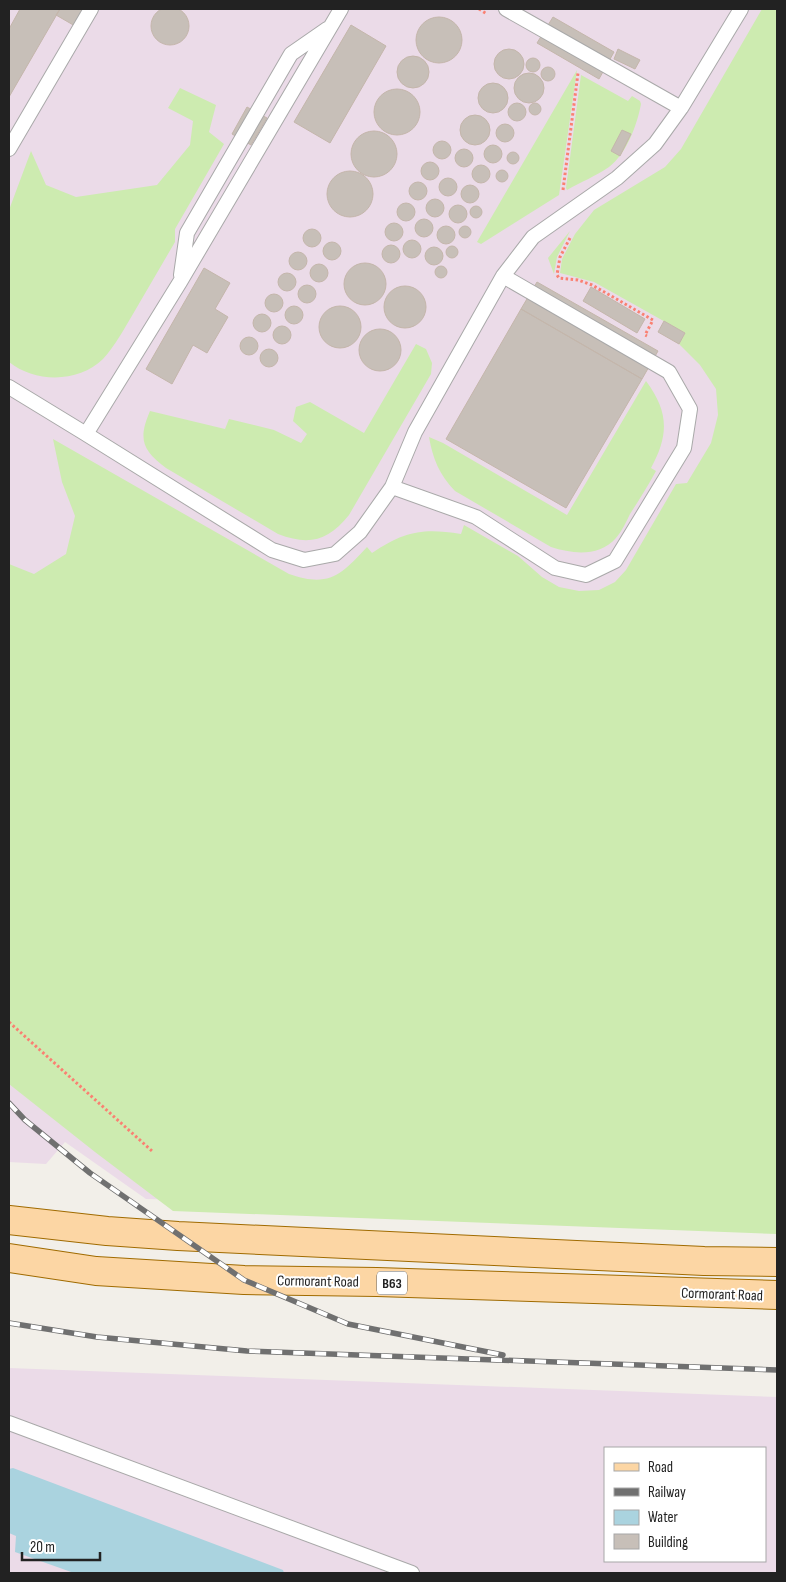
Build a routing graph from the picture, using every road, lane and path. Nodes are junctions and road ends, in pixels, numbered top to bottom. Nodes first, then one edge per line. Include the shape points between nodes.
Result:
1 (91, 9) edge
2 (341, 9) edge
3 (506, 9) edge
4 (741, 9) edge
5 (332, 26) junction
6 (578, 73) dead end
7 (682, 108) junction
8 (9, 149) edge
9 (563, 191) dead end
10 (572, 233) dead end
11 (503, 276) junction
12 (180, 282) junction
13 (653, 339) dead end
14 (9, 387) edge
15 (86, 434) junction
16 (392, 487) junction
17 (9, 1022) edge
18 (152, 1151) dead end
19 (9, 1220) edge
20 (9, 1258) edge
21 (777, 1262) edge
22 (777, 1295) edge
23 (9, 1423) edge
24 (412, 1573) edge

1 - 8 lane
2 - 5 lane
3 - 7 lane
4 - 7 lane
5 - 12 lane
5 - 12 lane via 291,54 186,233
6 - 9 path
7 - 11 lane via 655,144 617,178 533,237
10 - 13 path via 560,257 559,278 592,285 653,320 645,334
11 - 16 lane via 414,432
11 - 16 lane via 670,372 690,409 684,448 616,561 586,575 554,568 476,516
12 - 15 lane
14 - 15 lane
15 - 16 lane via 272,550 304,560 335,554 360,532
17 - 18 path
19 - 21 main road via 107,1232 178,1236
20 - 22 main road, Cormorant Road / B63 via 96,1271 244,1280
23 - 24 lane

